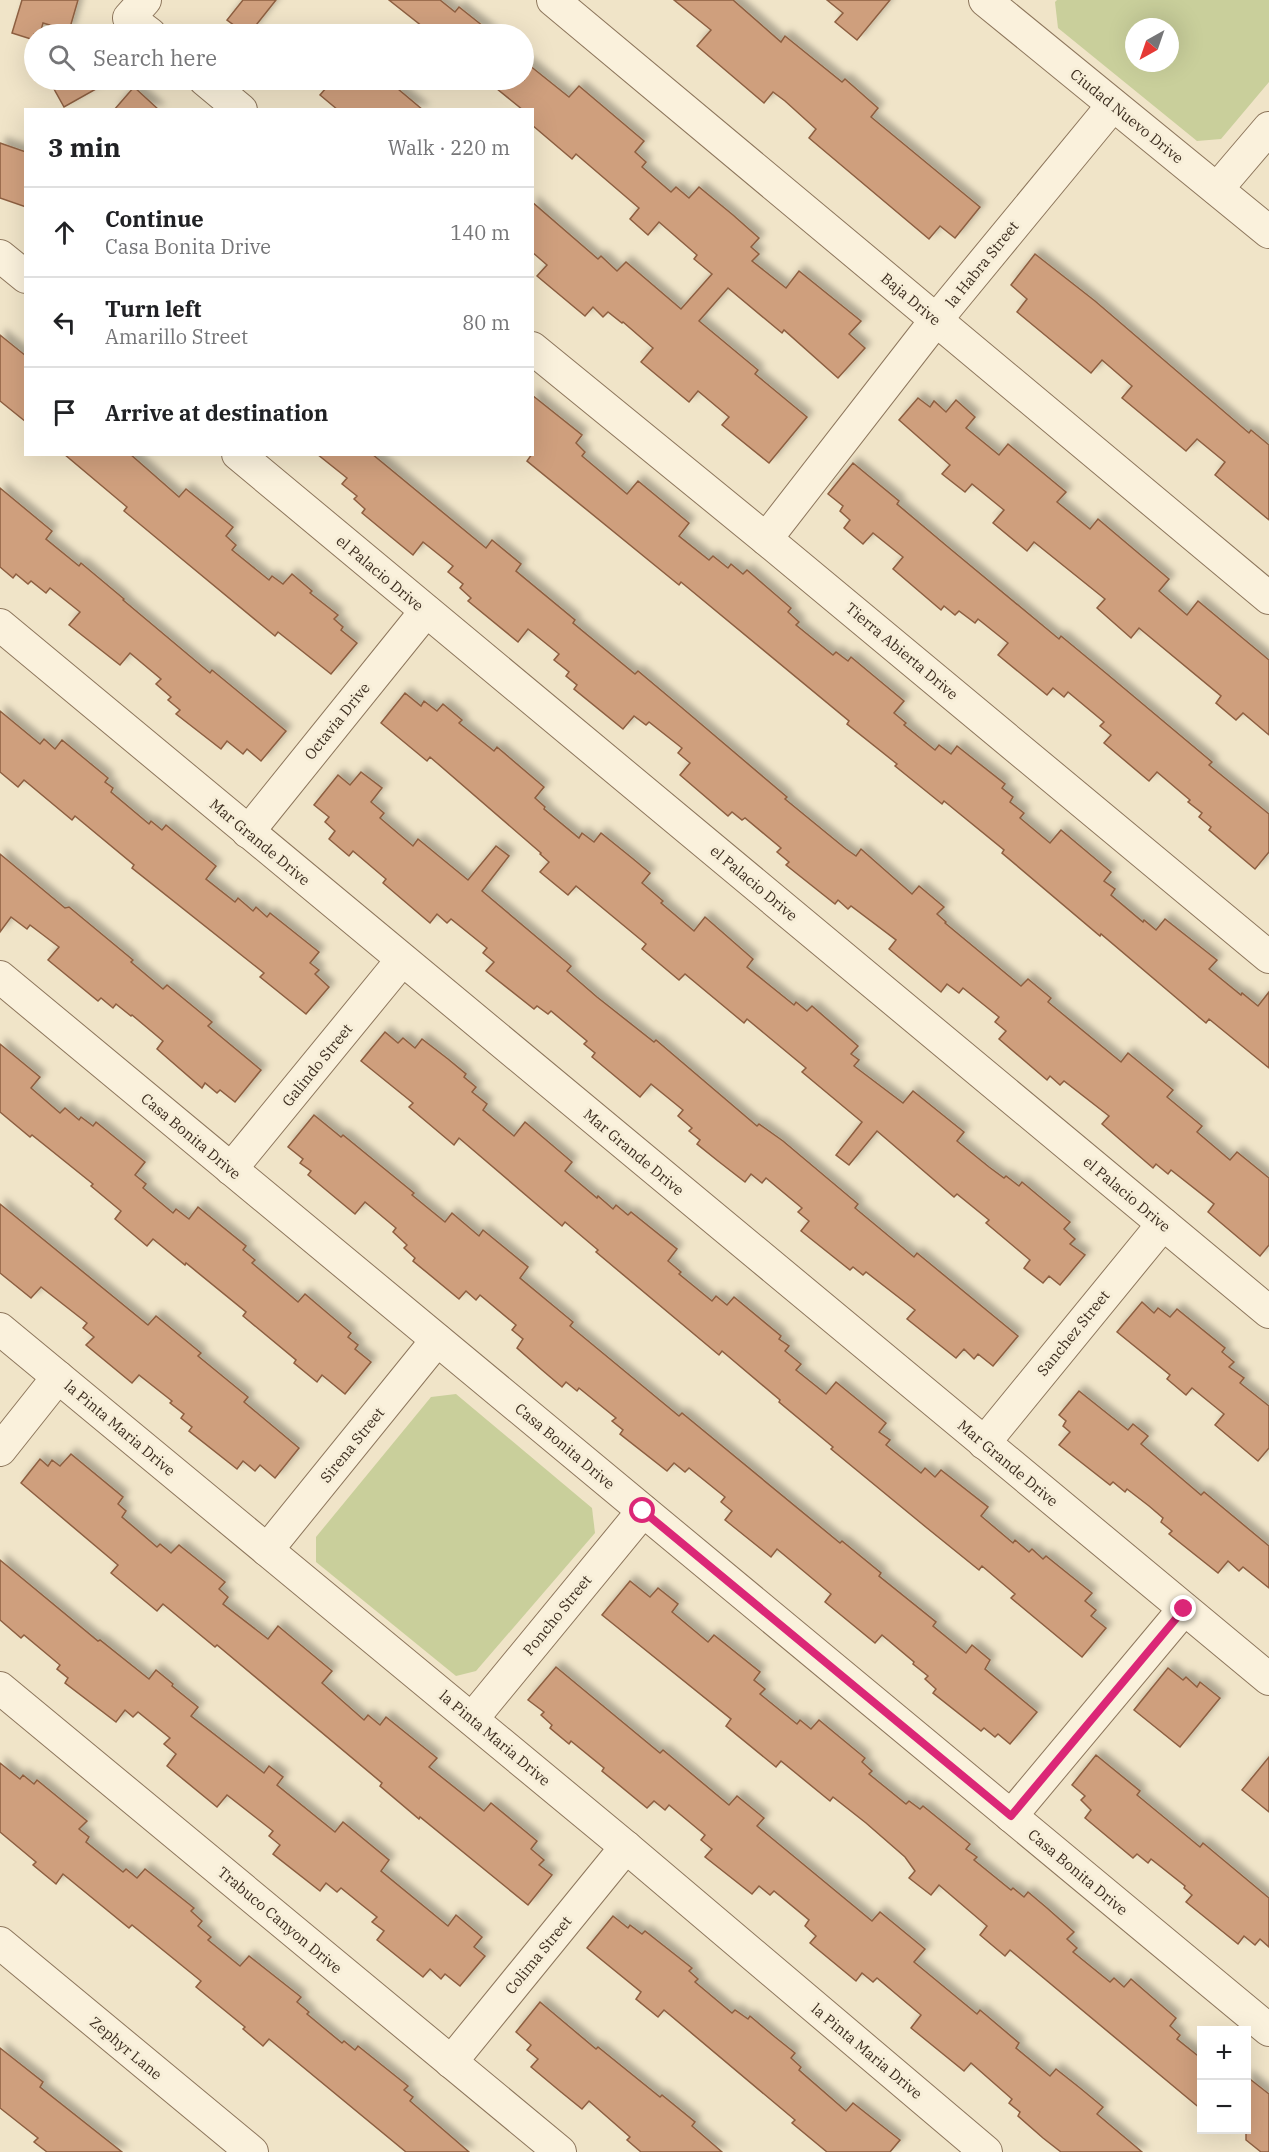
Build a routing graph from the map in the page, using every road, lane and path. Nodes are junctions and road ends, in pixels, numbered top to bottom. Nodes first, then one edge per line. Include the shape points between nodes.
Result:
1 (553, 0) edge
2 (1004, 6) edge
3 (217, 90) edge
4 (1113, 105) junction
5 (240, 108) edge
6 (1269, 128) edge
7 (1217, 189) junction
8 (1269, 232) edge
9 (0, 256) edge
10 (24, 275) edge
11 (936, 320) junction
12 (534, 350) edge
13 (240, 456) edge
14 (766, 539) junction
15 (1269, 598) edge
16 (426, 611) junction
17 (0, 626) edge
18 (248, 832) junction
19 (1269, 957) edge
20 (402, 960) junction
21 (0, 977) edge
22 (231, 1170) junction
23 (1163, 1224) junction
24 (1269, 1312) edge
25 (0, 1329) edge
26 (437, 1340) junction
27 (58, 1377) junction
28 (984, 1443) junction
29 (0, 1450) edge
30 (643, 1511) junction
31 (267, 1550) junction
32 (1184, 1609) junction
33 (1269, 1679) edge
34 (0, 1688) edge
35 (472, 1719) junction
36 (1011, 1816) junction
37 (626, 1847) junction
38 (0, 1943) edge
39 (1269, 2030) edge
40 (451, 2062) junction
41 (252, 2152) edge
42 (560, 2152) edge
43 (986, 2152) edge

1 - 11 street, Baja Drive
2 - 4 street, Ciudad Nuevo Drive
3 - 5 street
4 - 7 street, Ciudad Nuevo Drive
4 - 11 street, la Habra Street
6 - 7 street
7 - 8 street, Ciudad Nuevo Drive
9 - 10 street
11 - 14 street, la Habra Street
11 - 15 street, Baja Drive
12 - 14 street, Tierra Abierta Drive
13 - 16 street, el Palacio Drive
14 - 19 street, Tierra Abierta Drive
16 - 18 street, Octavia Drive
16 - 23 street, el Palacio Drive
17 - 18 street, Mar Grande Drive
18 - 20 street, Mar Grande Drive
20 - 22 street, Galindo Street
20 - 28 street, Mar Grande Drive
21 - 22 street, Casa Bonita Drive
22 - 26 street, Casa Bonita Drive
23 - 24 street, el Palacio Drive
23 - 28 street, Sanchez Street
25 - 27 street, la Pinta Maria Drive
26 - 30 street, Casa Bonita Drive
26 - 31 street, Sirena Street
27 - 29 street
27 - 31 street, la Pinta Maria Drive
28 - 32 street, Mar Grande Drive
30 - 35 street, Poncho Street
30 - 36 street, Casa Bonita Drive
31 - 35 street, la Pinta Maria Drive
32 - 33 street, Mar Grande Drive
32 - 36 street
34 - 40 street, Trabuco Canyon Drive
35 - 37 street, la Pinta Maria Drive
36 - 39 street, Casa Bonita Drive
37 - 40 street, Colima Street
37 - 43 street, la Pinta Maria Drive
38 - 41 street, Zephyr Lane
40 - 42 street, Trabuco Canyon Drive

